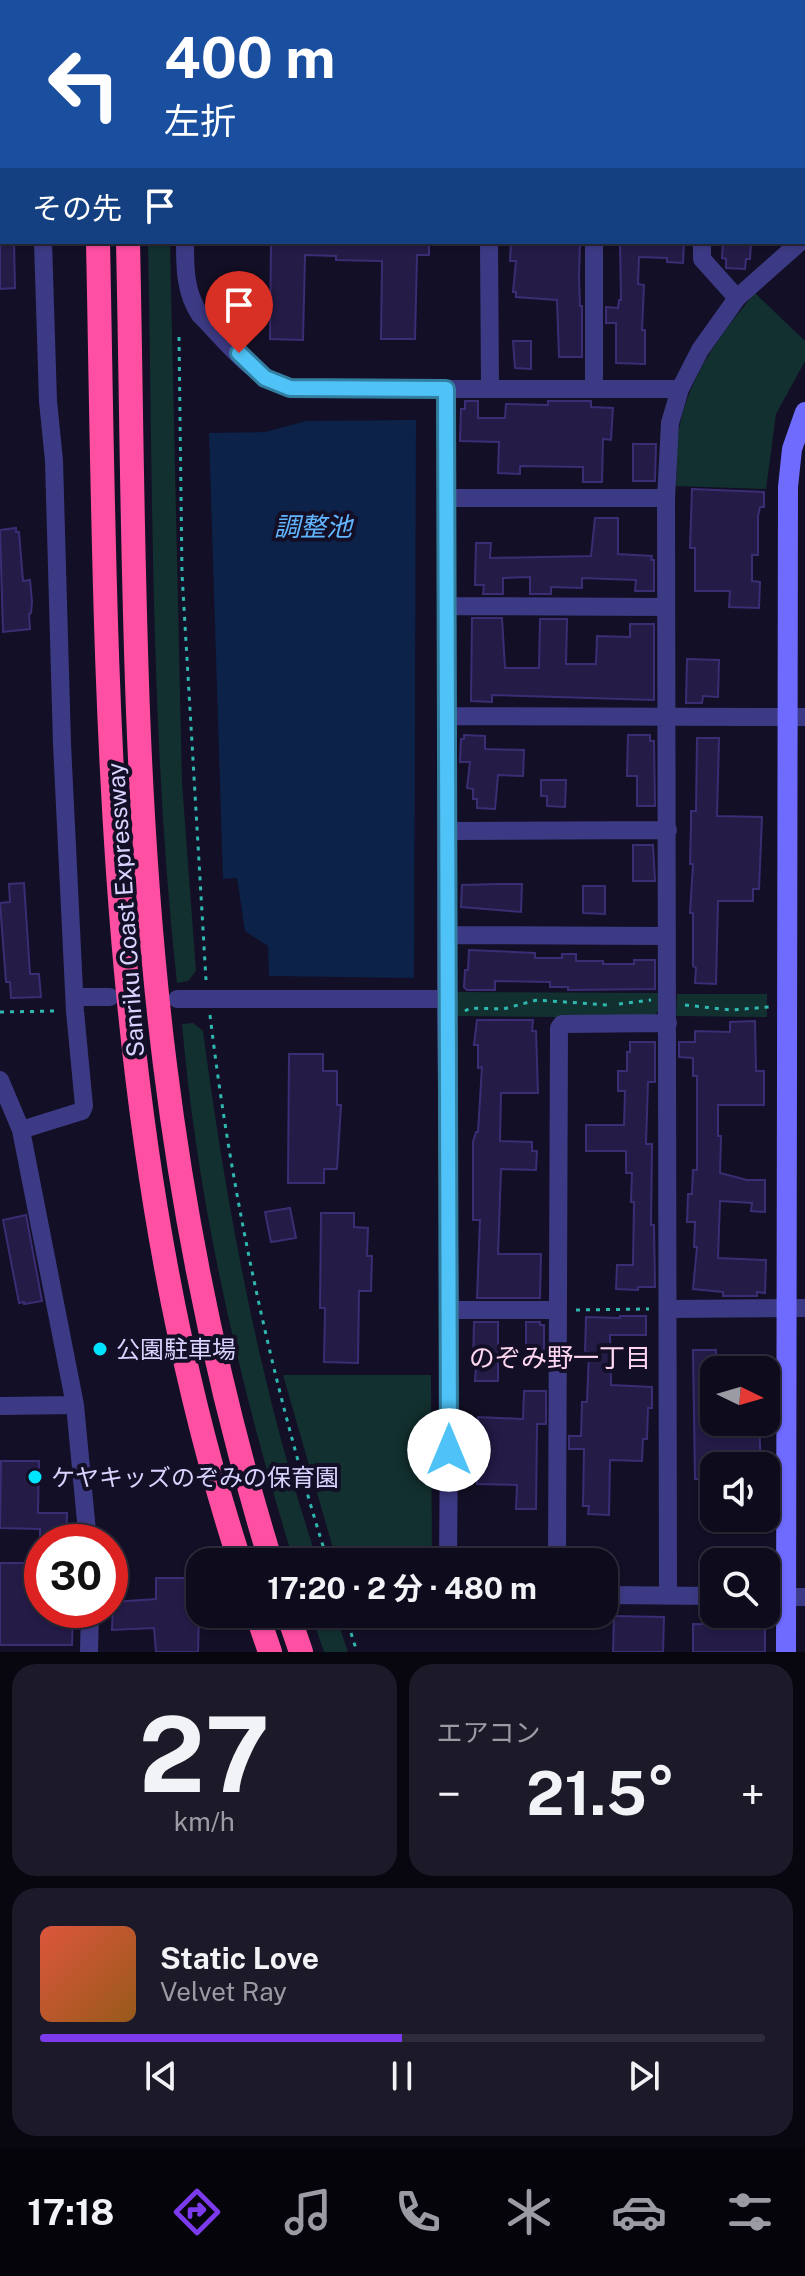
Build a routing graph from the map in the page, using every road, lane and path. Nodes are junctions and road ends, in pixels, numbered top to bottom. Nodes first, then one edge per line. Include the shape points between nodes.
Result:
1 (43, 244) edge
2 (98, 244) edge
3 (128, 244) edge
4 (185, 244) edge
5 (489, 244) edge
6 (594, 244) edge
7 (702, 244) edge
8 (797, 244) edge
9 (737, 298) junction
10 (179, 337) dead end
11 (594, 387) junction
12 (490, 388) junction
13 (446, 389) junction
14 (680, 389) junction
15 (805, 412) edge
16 (447, 498) junction
17 (666, 498) junction
18 (448, 606) junction
19 (666, 607) junction
20 (447, 716) junction
21 (667, 717) junction
22 (796, 717) edge
23 (668, 830) junction
24 (448, 831) junction
25 (447, 935) junction
26 (666, 936) junction
27 (110, 997) dead end
28 (207, 998) junction
29 (177, 999) dead end
30 (447, 999) junction
31 (75, 1004) junction
32 (0, 1012) edge
33 (668, 1023) junction
34 (0, 1080) edge
35 (21, 1130) junction
36 (796, 1308) edge
37 (669, 1309) junction
38 (450, 1310) junction
39 (556, 1310) junction
40 (75, 1405) junction
41 (0, 1406) edge
42 (86, 1524) edge
43 (236, 1548) edge
44 (267, 1548) edge
45 (324, 1548) edge
46 (448, 1548) edge
47 (557, 1548) edge
48 (618, 1595) edge
49 (668, 1596) junction
50 (700, 1596) edge
51 (796, 1597) edge
52 (90, 1628) edge
53 (262, 1628) edge
54 (293, 1628) edge
55 (349, 1628) edge
56 (89, 1652) edge
57 (270, 1652) edge
58 (301, 1652) edge
59 (357, 1652) edge
60 (786, 1652) edge

1 - 31 street
2 - 43 highway, Sanriku Coast Expressway via 109,702 130,1017 173,1298
3 - 44 highway, Sanriku Coast Expressway via 143,798 165,1063 203,1297
4 - 13 street via 185,278 194,305 265,378 290,388
5 - 12 street
6 - 11 street
7 - 9 street via 702,259
8 - 9 street
9 - 14 street
10 - 28 path via 182,574
11 - 12 street
11 - 14 street
12 - 13 street
13 - 16 street
14 - 17 street via 670,423
15 - 22 street via 792,449 788,487
16 - 17 street
16 - 18 street
17 - 19 street
18 - 19 street
18 - 20 street
19 - 21 street
20 - 21 street
20 - 24 street
21 - 22 street
21 - 23 street
22 - 36 street
23 - 24 street
23 - 26 street
24 - 25 street
25 - 26 street
25 - 30 street
26 - 33 street
27 - 31 street
28 - 29 street
28 - 30 street
28 - 45 path via 221,1108 253,1272 285,1416
30 - 38 street
31 - 32 path
31 - 35 street via 82,1111
33 - 37 street
33 - 39 street via 559,1028
34 - 35 street
35 - 40 street
36 - 37 street
36 - 51 street
37 - 39 path
37 - 49 street
38 - 39 street
38 - 46 street
39 - 47 street
40 - 41 street
40 - 42 street
48 - 49 street
49 - 50 street
51 - 60 street
52 - 56 street
53 - 57 highway
54 - 58 highway
55 - 59 path

